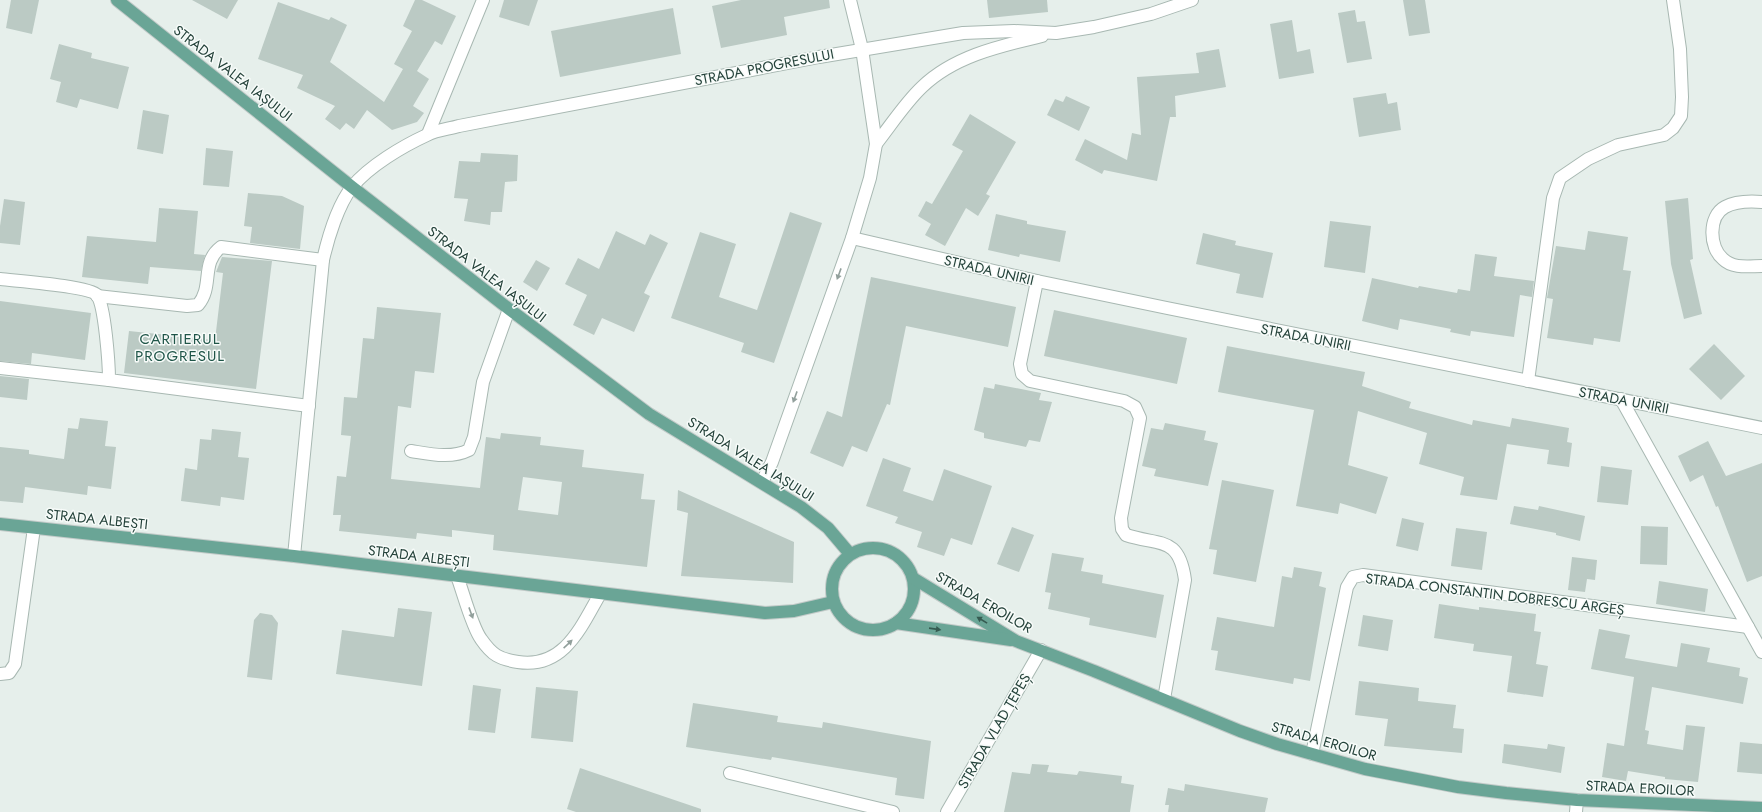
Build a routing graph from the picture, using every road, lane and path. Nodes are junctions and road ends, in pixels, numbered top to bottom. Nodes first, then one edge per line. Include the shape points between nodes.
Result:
1 (117, 0) edge
2 (483, 0) edge
3 (850, 0) edge
4 (1192, 0) edge
5 (1673, 0) edge
6 (1056, 33) junction
7 (862, 49) junction
8 (428, 134) junction
9 (876, 144) junction
10 (352, 187) junction
11 (1762, 202) edge
12 (852, 238) junction
13 (323, 260) junction
14 (1762, 266) edge
15 (0, 279) edge
16 (1037, 281) junction
17 (97, 296) junction
18 (509, 310) junction
19 (0, 368) edge
20 (109, 380) junction
21 (1528, 381) junction
22 (1620, 399) junction
23 (309, 406) junction
24 (1762, 428) edge
25 (411, 451) dead end
26 (762, 482) junction
27 (0, 524) edge
28 (34, 528) junction
29 (850, 554) junction
30 (294, 556) junction
31 (457, 576) junction
32 (913, 578) junction
33 (600, 594) junction
34 (834, 602) junction
35 (896, 623) junction
36 (1748, 627) junction
37 (1016, 641) junction
38 (1041, 650) junction
39 (1762, 652) edge
40 (0, 674) edge
41 (1164, 699) junction
42 (1312, 754) junction
43 (730, 773) dead end
44 (1576, 806) edge
45 (1762, 808) edge
46 (893, 812) edge
47 (947, 812) edge

1 - 10 main road, STRADA VALEA IAȘULUI
2 - 8 street
3 - 7 street
4 - 6 street, STRADA PROGRESULUI via 1151,14 1094,28
5 - 21 street via 1680,49 1680,116 1674,128 1664,135 1618,145 1588,159 1560,178 1553,198
6 - 7 street, STRADA PROGRESULUI via 963,33
6 - 9 street via 978,54 944,70 922,87
7 - 8 street, STRADA PROGRESULUI via 545,109
7 - 9 street
8 - 10 street, STRADA PROGRESULUI via 371,169
9 - 12 street via 870,178
10 - 13 street via 328,238
10 - 18 main road, STRADA VALEA IAȘULUI
11 - 14 street via 1745,201 1724,207 1716,215 1712,229 1714,246 1722,259 1742,267
12 - 16 street, STRADA UNIRII
12 -> 26 street via 772,462
13 - 17 street via 221,247 213,253 205,297 198,305
13 - 23 street
15 - 17 street via 78,288 92,291
16 - 21 street, STRADA UNIRII
16 - 41 street via 1020,364 1022,374 1030,381 1124,402 1135,407 1140,418 1121,518 1122,529 1126,535 1160,542 1174,550 1183,563 1185,580
17 - 20 street via 102,310
18 - 25 street via 483,382 474,437 469,450 459,455
18 - 26 main road, STRADA VALEA IAȘULUI via 649,414
19 - 20 street
20 - 23 street
21 - 22 street, STRADA UNIRII
22 - 24 street, STRADA UNIRII
22 - 36 street
23 - 30 street
26 - 29 main road, STRADA VALEA IAȘULUI via 828,528
27 - 28 main road, STRADA ALBEȘTI
28 - 30 main road, STRADA ALBEȘTI
28 - 40 street via 15,664 9,673
29 - 32 main road via 862,549 887,550 898,556
29 - 34 main road via 840,564 834,576 831,589
30 - 31 main road, STRADA ALBEȘTI
31 - 33 main road, STRADA ALBEȘTI
31 -> 33 street via 480,637 487,647 503,660 524,663 541,662 556,655 571,642
32 - 35 main road via 911,604 905,615
37 -> 32 main road, STRADA EROILOR
33 - 34 main road, STRADA ALBEȘTI via 765,613 794,611
34 - 35 main road via 839,614 848,623 860,628 878,630
35 -> 37 main road
36 - 39 street
36 - 42 street, STRADA CONSTANTIN DOBRESCU ARGEȘ via 1363,575 1353,577 1347,587
37 - 38 main road, STRADA EROILOR
38 - 41 main road, STRADA EROILOR
38 - 47 street, STRADA VLAD ȚEPEȘ
41 - 42 main road, STRADA EROILOR via 1240,731
42 - 44 main road, STRADA EROILOR via 1365,769
43 - 46 street
44 - 45 main road, STRADA EROILOR

